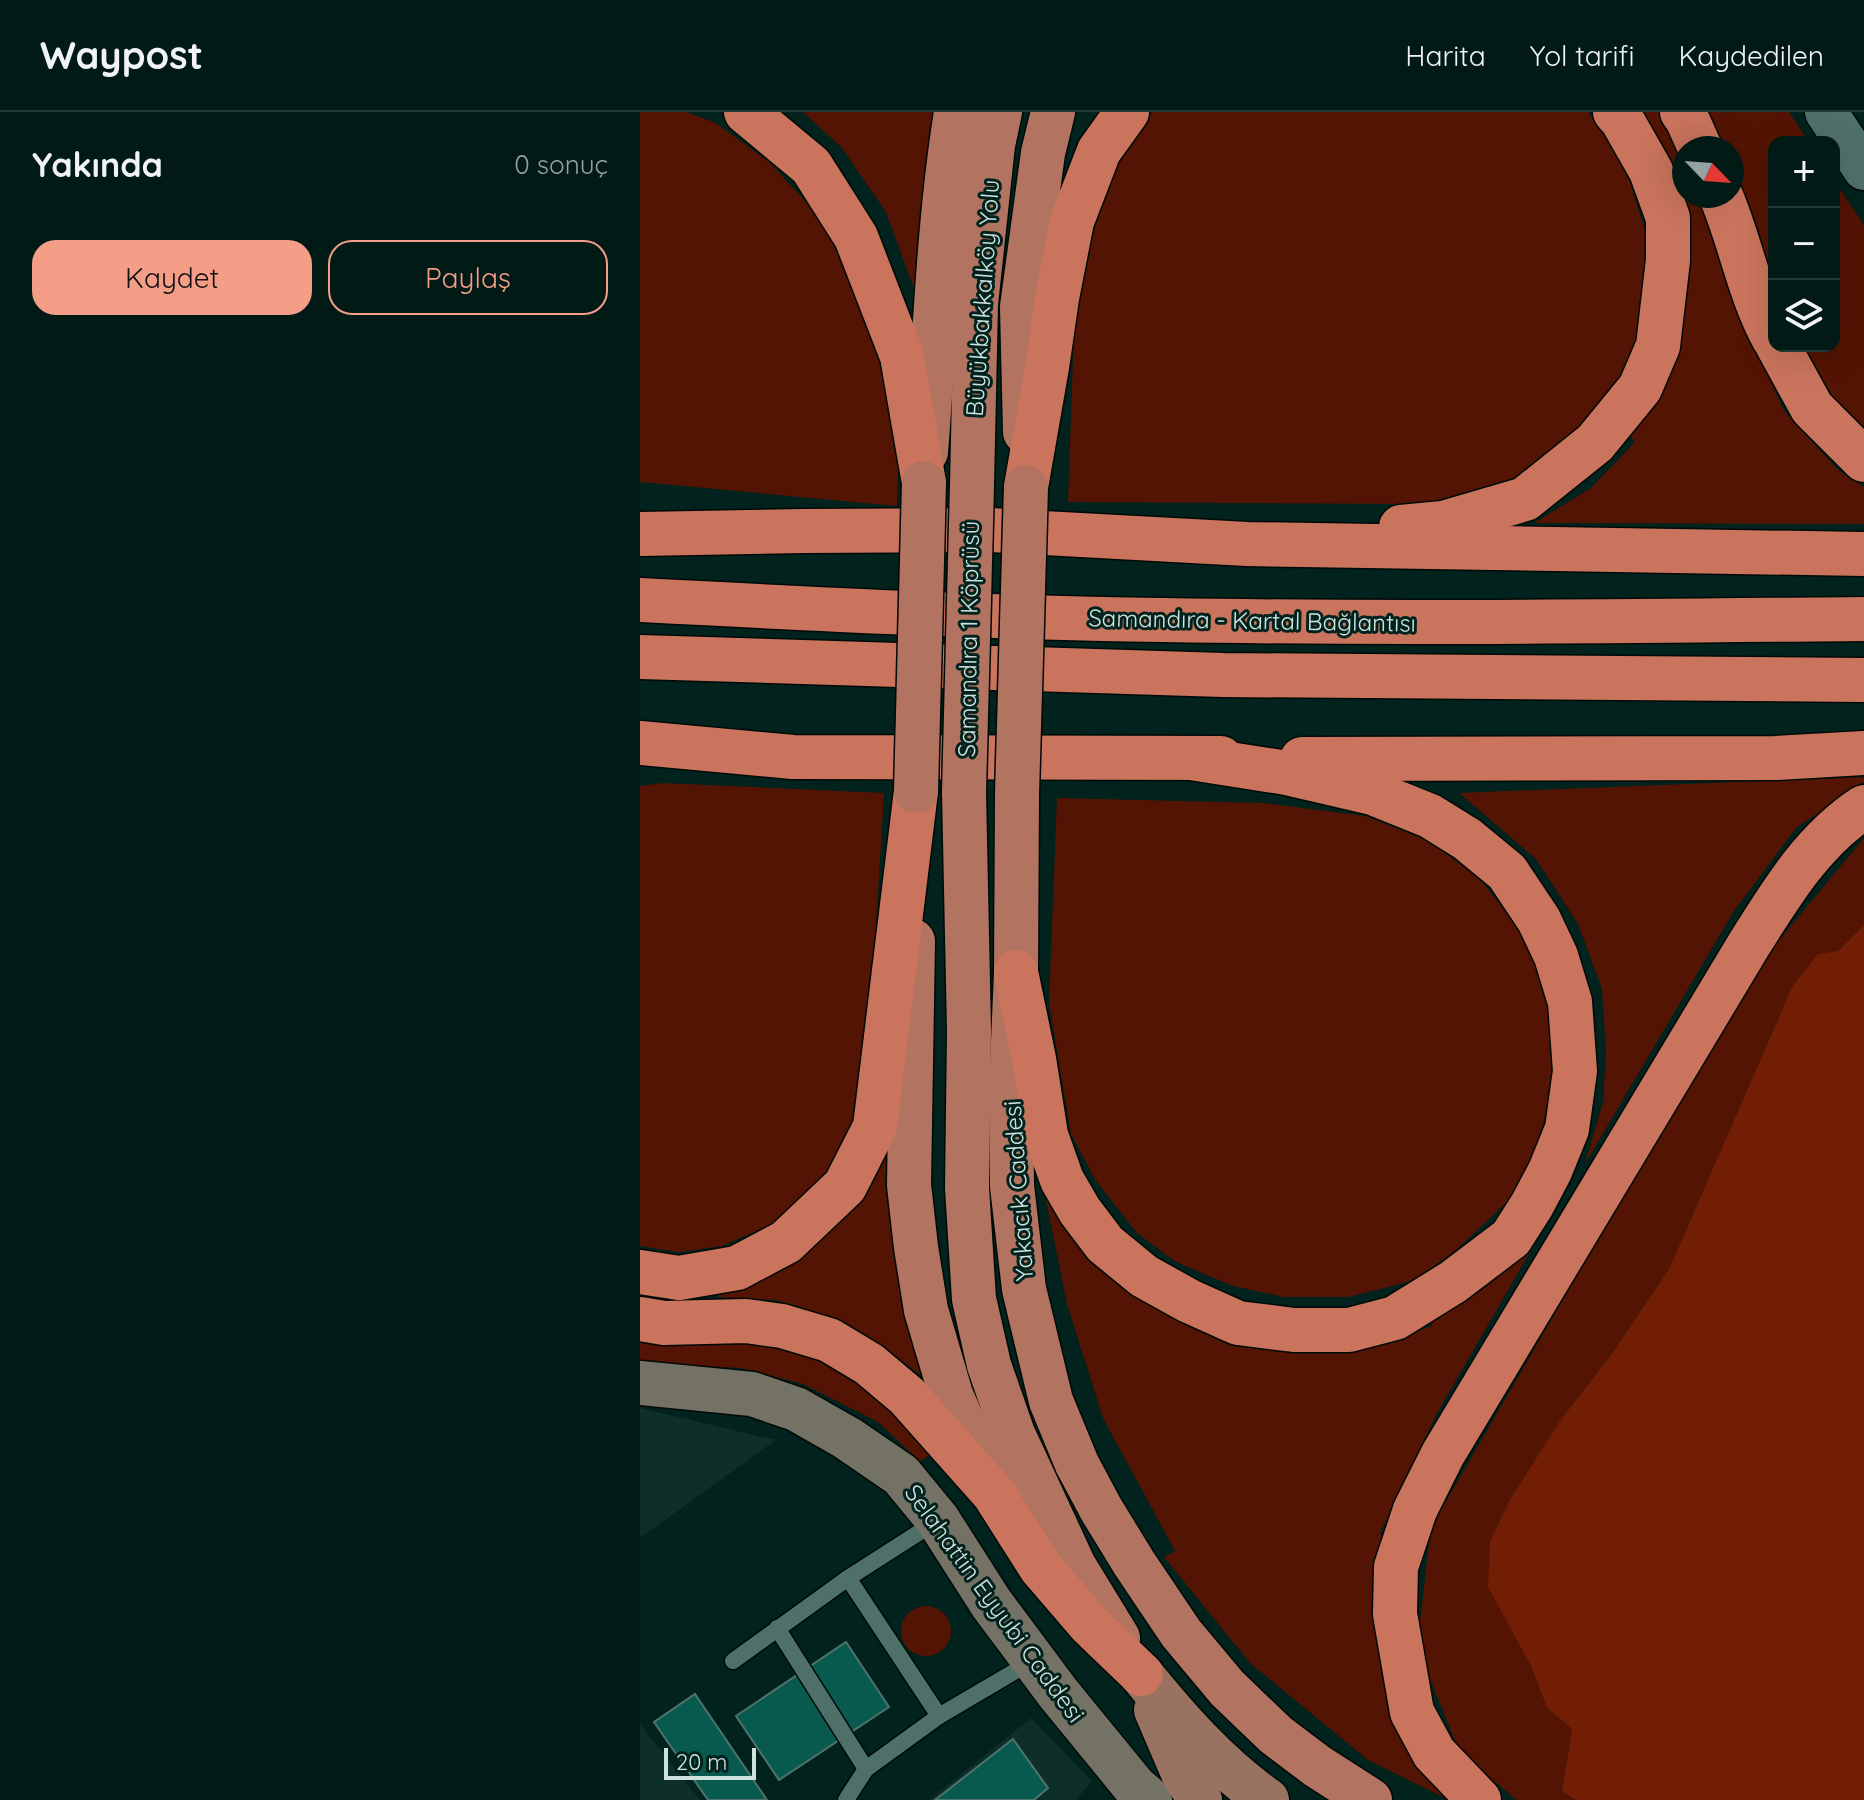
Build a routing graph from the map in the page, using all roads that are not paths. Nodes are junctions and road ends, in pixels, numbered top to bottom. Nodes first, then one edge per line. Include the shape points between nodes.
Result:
1 (746, 112) edge
2 (956, 112) edge
3 (1000, 112) edge
4 (1053, 112) edge
5 (1127, 112) edge
6 (1615, 112) edge
7 (1682, 112) edge
8 (1826, 112) edge
9 (1695, 136) edge
10 (1864, 169) edge
11 (1726, 208) edge
12 (1768, 328) edge
13 (1781, 352) edge
14 (1864, 460) edge
15 (924, 483) junction
16 (972, 485) joint
17 (1026, 487) junction
18 (640, 517) edge
19 (803, 531) junction
20 (640, 534) edge
21 (1247, 544) junction
22 (1864, 554) edge
23 (640, 600) edge
24 (1864, 619) edge
25 (640, 657) edge
26 (1864, 680) edge
27 (640, 743) edge
28 (1864, 753) edge
29 (793, 757) junction
30 (1191, 758) junction
31 (640, 762) edge
32 (916, 791) junction
33 (964, 792) joint
34 (1864, 807) edge
35 (1016, 972) junction
36 (640, 1272) edge
37 (640, 1319) edge
38 (640, 1383) edge
39 (994, 1494) junction
40 (938, 1520) junction
41 (848, 1578) junction
42 (777, 1628) junction
43 (1034, 1660) junction
44 (733, 1661) dead end
45 (1141, 1674) junction
46 (939, 1716) junction
47 (866, 1769) junction
48 (846, 1800) edge
49 (1150, 1800) edge
50 (1200, 1800) edge
51 (1267, 1800) edge
52 (1370, 1800) edge
53 (1479, 1800) edge

1 - 15 highway via 811,166 856,237 902,356
2 - 15 highway
3 - 16 highway, Büyükbakkalköy Yolu via 976,304
4 - 17 highway, Büyükbakkalköy Yolu via 1022,307
5 - 17 highway via 1099,151 1072,221
6 - 21 highway via 1651,171 1668,218 1668,260 1658,346 1640,388 1595,443 1525,499 1443,523
7 - 9 highway
8 - 10 street
11 - 12 highway
13 - 14 highway via 1812,408
15 - 32 highway, bridge
16 - 33 highway, Samandıra 1 Köprüsü, bridge
17 - 35 highway, Yakacık Caddesi, bridge
18 - 19 highway
19 - 20 highway
19 - 21 highway via 990,530
21 - 22 highway
23 - 24 highway, Samandıra - Kartal Bağlantısı via 1159,620
25 - 26 highway via 1223,675
27 - 29 highway
28 - 30 highway via 1776,758
29 - 30 highway
29 - 31 highway
30 - 35 highway via 1373,793 1430,816 1507,872 1556,956 1570,1002 1575,1071 1567,1129 1550,1171 1511,1238 1395,1318 1349,1330 1238,1323 1189,1301 1144,1276 1105,1244 1062,1180 1046,1135
32 - 36 highway via 875,1127 845,1186 786,1242 737,1268 679,1278
32 - 39 highway via 909,1185 926,1310 951,1395
33 - 45 highway, Yakacık Caddesi via 967,1188 974,1299 989,1365 1025,1463 1074,1566
34 - 53 highway via 1798,869 1748,946 1443,1454 1415,1510 1396,1567 1395,1614 1412,1712 1434,1753
35 - 52 highway, Yakacık Caddesi via 1012,1186 1024,1289 1051,1401 1077,1464 1134,1563 1181,1633 1227,1688 1276,1735
37 - 39 highway via 746,1321 829,1340 907,1396
38 - 40 main road, Selahattin Eyyubi Caddesi via 752,1394 796,1409 901,1475
39 - 45 highway via 1041,1568
40 - 41 lane
40 - 43 main road, Selahattin Eyyubi Caddesi
41 - 42 lane
41 - 46 lane
42 - 44 lane
42 - 47 lane
43 - 46 lane
43 - 49 main road, Selahattin Eyyubi Caddesi
45 - 50 main road
45 - 51 main road, Yakacık Caddesi via 1182,1724
46 - 47 lane
47 - 48 lane

